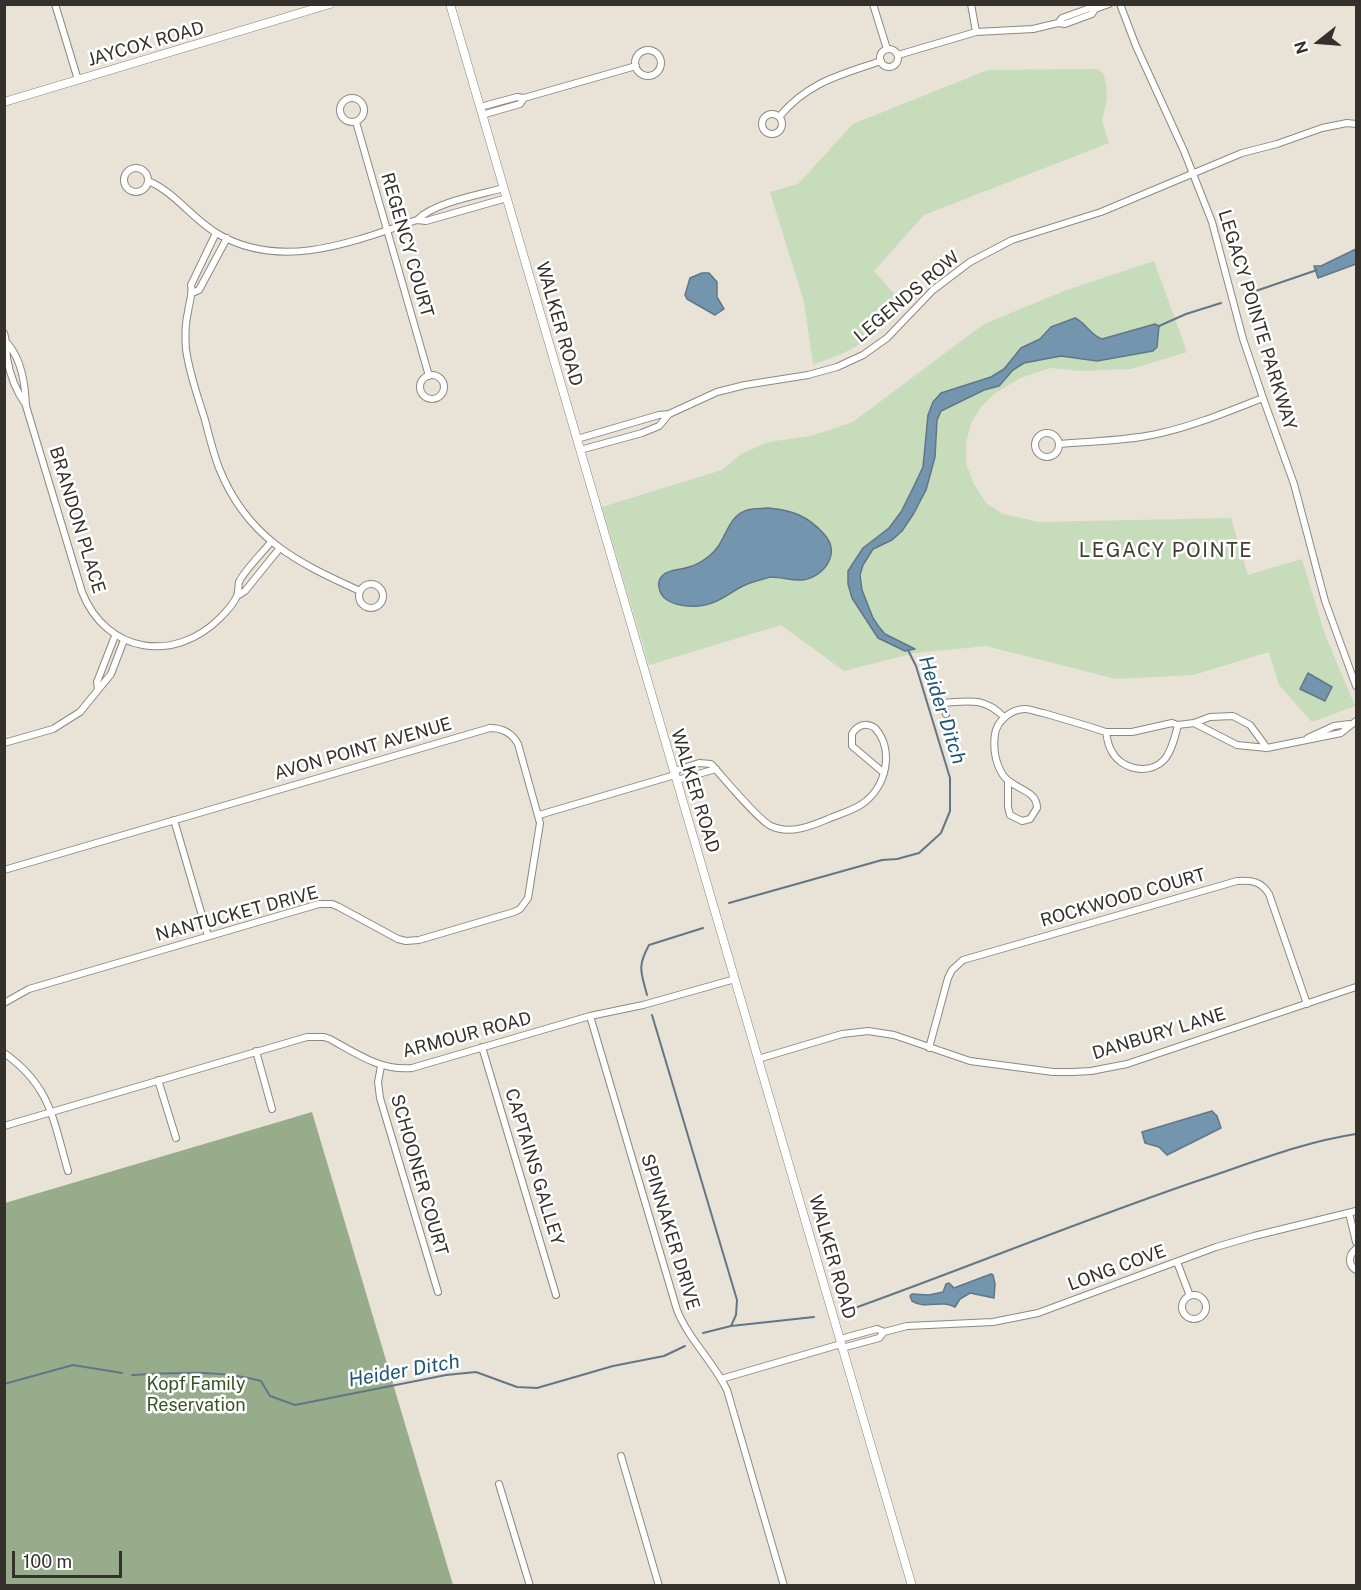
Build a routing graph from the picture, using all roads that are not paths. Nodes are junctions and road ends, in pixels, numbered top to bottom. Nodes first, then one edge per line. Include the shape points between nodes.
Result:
1 (55, 4) edge
2 (330, 4) edge
3 (450, 4) edge
4 (873, 4) edge
5 (971, 4) edge
6 (1109, 4) edge
7 (1120, 4) edge
8 (976, 32) junction
9 (887, 49) junction
10 (898, 55) junction
11 (881, 62) junction
12 (636, 66) junction
13 (78, 80) junction
14 (4, 102) edge
15 (481, 111) junction
16 (779, 117) dead end
17 (356, 122) junction
18 (1356, 124) edge
19 (1193, 174) junction
20 (148, 181) junction
21 (504, 188) junction
22 (507, 198) junction
23 (417, 220) junction
24 (387, 230) junction
25 (216, 233) junction
26 (226, 238) junction
27 (192, 293) junction
28 (4, 333) edge
29 (8, 344) junction
30 (429, 376) junction
31 (1263, 398) junction
32 (26, 406) junction
33 (669, 414) junction
34 (577, 439) junction
35 (1060, 444) junction
36 (580, 450) junction
37 (271, 542) junction
38 (279, 549) junction
39 (360, 591) junction
40 (237, 596) junction
41 (116, 636) junction
42 (124, 640) junction
43 (1356, 686) edge
44 (99, 689) junction
45 (946, 714) dead end
46 (1004, 717) junction
47 (1353, 722) edge
48 (1194, 723) junction
49 (1178, 725) junction
50 (1106, 732) junction
51 (4, 743) edge
52 (1267, 748) junction
53 (884, 773) junction
54 (675, 775) junction
55 (1008, 782) junction
56 (539, 815) junction
57 (174, 820) junction
58 (4, 870) edge
59 (208, 936) junction
60 (735, 979) junction
61 (1356, 987) edge
62 (4, 1004) edge
63 (1307, 1004) junction
64 (590, 1016) junction
65 (482, 1047) junction
66 (929, 1047) junction
67 (256, 1052) junction
68 (4, 1053) edge
69 (758, 1059) junction
70 (381, 1066) junction
71 (158, 1080) junction
72 (272, 1108) dead end
73 (50, 1112) junction
74 (4, 1126) edge
75 (176, 1137) dead end
76 (68, 1171) dead end
77 (1356, 1211) edge
78 (1349, 1213) junction
79 (1356, 1242) edge
80 (1356, 1249) edge
81 (1177, 1262) junction
82 (1356, 1270) edge
83 (438, 1292) dead end
84 (556, 1295) dead end
85 (1190, 1296) dead end
86 (841, 1343) junction
87 (721, 1379) junction
88 (621, 1456) dead end
89 (499, 1484) dead end
90 (530, 1586) edge
91 (659, 1586) edge
92 (784, 1586) edge
93 (912, 1586) edge

1 - 13 street
2 - 13 street, JAYCOX ROAD
3 - 15 street, WALKER ROAD
4 - 9 street
5 - 8 street
6 - 8 street via 1065,24
7 - 19 street, LEGACY POINTE PARKWAY
8 - 10 street
9 - 10 street
9 - 11 street via 880,55
10 - 11 street via 894,66
11 - 16 street via 820,82 792,101
12 - 12 street via 641,74 655,74 660,57 653,51 644,51 637,57
12 - 15 street via 524,98 520,104
13 - 14 street, JAYCOX ROAD
15 - 21 street, WALKER ROAD
17 - 17 street, REGENCY COURT via 364,114 363,106 356,99 348,99 340,106 341,115 348,122
17 - 24 street, REGENCY COURT
18 - 19 street, LEGENDS ROW via 1322,128 1242,153
19 - 31 street, LEGACY POINTE PARKWAY via 1212,222
19 - 33 street, LEGENDS ROW via 1101,212 1012,240 970,262 933,290 887,338 837,367 717,392
20 - 20 street via 146,172 138,167 128,170 124,178 127,188 135,192 144,189
20 - 25 street via 161,186
21 - 22 street, WALKER ROAD
21 - 23 street via 439,207
22 - 23 street via 426,221
22 - 34 street, WALKER ROAD
23 - 24 street
24 - 26 street via 327,248 295,252 256,248
24 - 30 street, REGENCY COURT
25 - 26 street
25 - 27 street via 191,285
26 - 27 street via 199,290
27 - 37 street via 186,350 214,452 234,498
28 - 29 street, BRANDON PLACE
29 - 32 street, BRANDON PLACE via 23,376
29 - 32 street, BRANDON PLACE via 13,380
30 - 30 street, REGENCY COURT via 423,380 421,391 427,398 437,399 444,385 439,377
31 - 35 street via 1160,433
31 - 43 street, LEGACY POINTE PARKWAY via 1294,484 1325,601
32 - 41 street, BRANDON PLACE via 81,592 94,615
33 - 34 street, LEGENDS ROW
33 - 36 street, LEGENDS ROW via 659,426 642,433
34 - 36 street, WALKER ROAD
35 - 35 street via 1056,436 1047,433 1039,436 1035,444 1037,453 1045,458 1054,456
36 - 54 street, WALKER ROAD
37 - 38 street
37 - 40 street, BRANDON PLACE via 240,581
38 - 39 street
38 - 40 street, BRANDON PLACE
39 - 39 street via 366,608 382,603 383,593 377,585 368,584
40 - 42 street, BRANDON PLACE via 213,624 183,641 151,646
41 - 42 street, BRANDON PLACE
41 - 44 street via 97,682
42 - 44 street via 111,674
44 - 51 street via 68,722
45 - 46 street via 943,703 972,700 987,703
46 - 50 street via 1024,709
46 - 55 street via 994,743 1001,772
47 - 52 street
48 - 49 street
48 - 52 street via 1237,745
48 - 52 street via 1210,717 1233,716 1250,725
49 - 50 street
49 - 50 street via 1168,754 1150,768 1135,769 1118,760 1110,749
53 - 53 street via 882,738 872,725 860,726 852,734 852,747
53 - 54 street via 880,784 863,803 795,830 770,826 716,769
54 - 56 street
54 - 60 street, WALKER ROAD
55 - 55 street via 1010,815 1022,821 1030,819 1037,808 1036,800
56 - 57 street, AVON POINT AVENUE via 515,738 504,730 490,728
56 - 59 street, NANTUCKET DRIVE via 530,891 525,904 514,912 406,941 324,903
57 - 58 street, AVON POINT AVENUE
57 - 59 street
59 - 62 street, NANTUCKET DRIVE via 29,989
60 - 64 street, ARMOUR ROAD
60 - 69 street, WALKER ROAD
61 - 63 street, DANBURY LANE
63 - 66 street, DANBURY LANE via 1127,1064 1091,1071 1053,1072 970,1061
63 - 66 street, ROCKWOOD COURT via 1269,894 1254,881 1237,881 963,960 948,978
64 - 65 street, ARMOUR ROAD
64 - 87 street, SPINNAKER DRIVE via 677,1310 691,1338
65 - 70 street, ARMOUR ROAD via 412,1068
65 - 84 street, CAPTAINS GALLEY
66 - 69 street, DANBURY LANE via 894,1035 860,1031
67 - 70 street, ARMOUR ROAD via 307,1037 324,1037
67 - 71 street, ARMOUR ROAD
67 - 72 street
68 - 73 street via 35,1080
69 - 86 street, WALKER ROAD
70 - 83 street, SCHOONER COURT via 380,1098
71 - 73 street, ARMOUR ROAD
71 - 75 street
73 - 74 street, ARMOUR ROAD
73 - 76 street
77 - 78 street, LONG COVE
78 - 79 street
78 - 81 street, LONG COVE via 1254,1236
80 - 82 street via 1350,1259
81 - 85 street
81 - 86 street, LONG COVE via 1038,1313 993,1322 907,1326 884,1332 879,1338
86 - 87 street, LONG COVE
86 - 93 street, WALKER ROAD
87 - 92 street, SPINNAKER DRIVE
88 - 91 street
89 - 90 street

